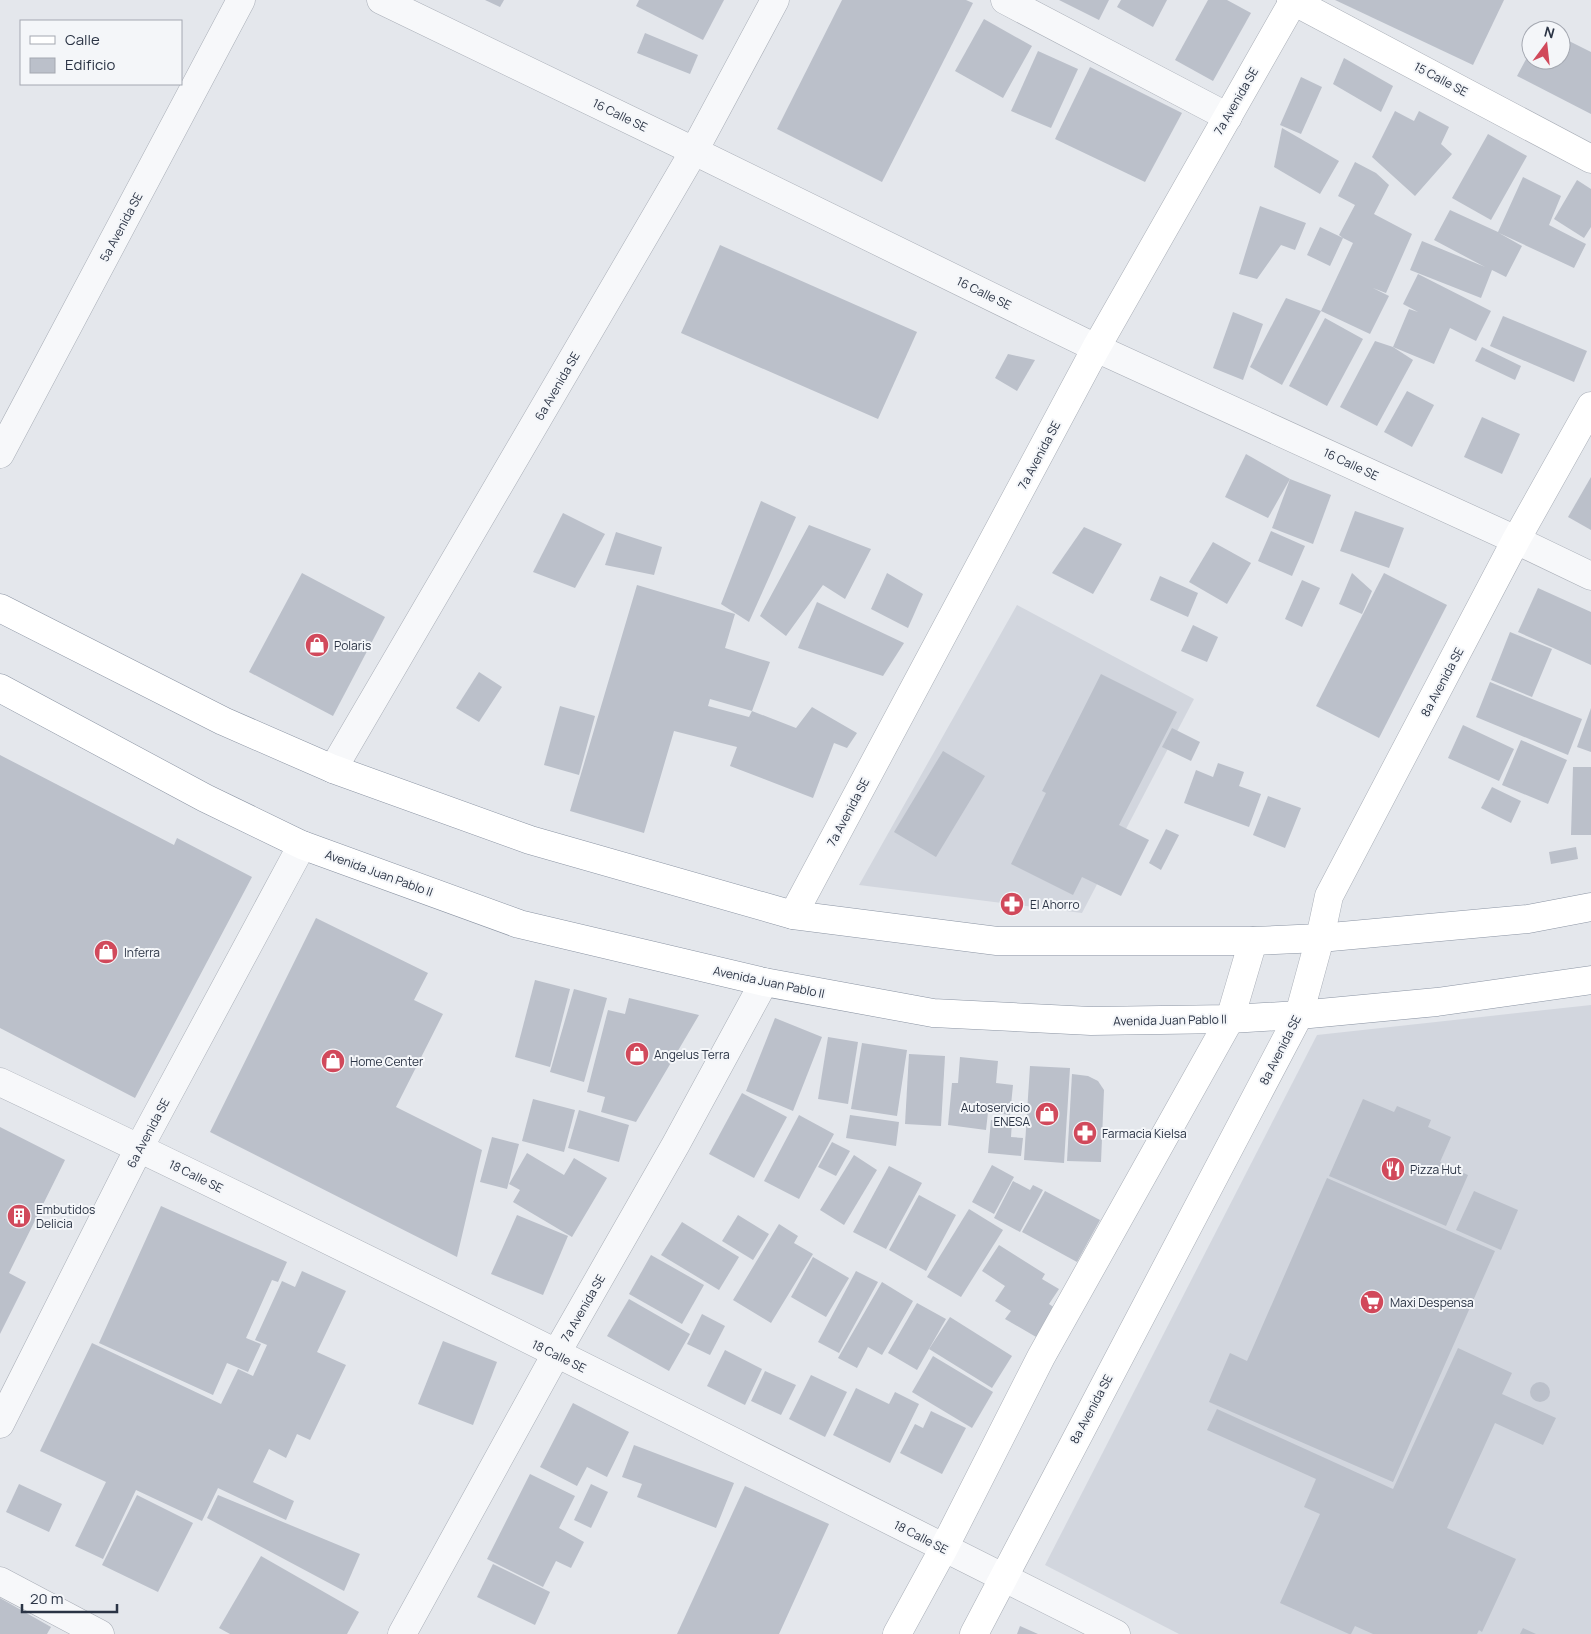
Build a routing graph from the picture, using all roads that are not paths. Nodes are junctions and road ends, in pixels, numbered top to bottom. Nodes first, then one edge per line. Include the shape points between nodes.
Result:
1 (241, 0) edge
2 (380, 0) edge
3 (774, 0) edge
4 (1005, 0) edge
5 (1293, 0) edge
6 (1228, 117) junction
7 (694, 150) junction
8 (1591, 159) edge
9 (1096, 348) junction
10 (1591, 406) edge
11 (0, 454) edge
12 (1516, 540) junction
13 (1591, 576) edge
14 (0, 608) edge
15 (0, 688) edge
16 (333, 769) junction
17 (302, 845) junction
18 (1591, 907) edge
19 (793, 915) junction
20 (1320, 938) junction
21 (1253, 941) junction
22 (1591, 980) edge
23 (764, 982) junction
24 (1299, 1014) junction
25 (1230, 1019) junction
26 (0, 1082) edge
27 (139, 1148) junction
28 (556, 1354) junction
29 (0, 1424) edge
30 (944, 1548) junction
31 (1004, 1578) junction
32 (0, 1581) edge
33 (100, 1634) edge
34 (402, 1634) edge
35 (897, 1634) edge
36 (974, 1634) edge
37 (1116, 1634) edge

1 - 11 street, 5a Avenida SE
2 - 7 street, 16 Calle SE
3 - 7 street, 6a Avenida SE
4 - 6 street
5 - 6 main road, 7a Avenida SE
5 - 8 main road, 15 Calle SE
6 - 9 main road, 7a Avenida SE
7 - 9 street, 16 Calle SE
7 - 16 street, 6a Avenida SE
9 - 12 street, 16 Calle SE
9 - 19 main road, 7a Avenida SE
10 - 12 main road, 8a Avenida SE
12 - 13 street, 16 Calle SE
12 - 20 main road, 8a Avenida SE via 1329,896
14 - 16 main road via 223,721
15 - 17 main road, Avenida Juan Pablo II via 205,798
16 - 19 main road via 530,840
17 - 23 main road, Avenida Juan Pablo II via 519,924
17 - 27 street, 6a Avenida SE
18 - 20 main road via 1528,919
19 - 21 main road via 997,941
20 - 21 main road
20 - 24 main road, 8a Avenida SE
21 - 25 main road
22 - 24 main road, Avenida Juan Pablo II via 1438,1002
23 - 25 main road, Avenida Juan Pablo II via 933,1013 1091,1021
23 - 28 street, 7a Avenida SE
24 - 25 main road, Avenida Juan Pablo II
24 - 31 main road, 8a Avenida SE
25 - 30 main road via 1041,1357
26 - 27 street, 18 Calle SE
27 - 28 street, 18 Calle SE
27 - 29 street, 6a Avenida SE
28 - 30 street, 18 Calle SE
28 - 34 street, 7a Avenida SE
30 - 31 street, 18 Calle SE
30 - 35 main road
31 - 36 main road, 8a Avenida SE
31 - 37 street, 18 Calle SE
32 - 33 street

